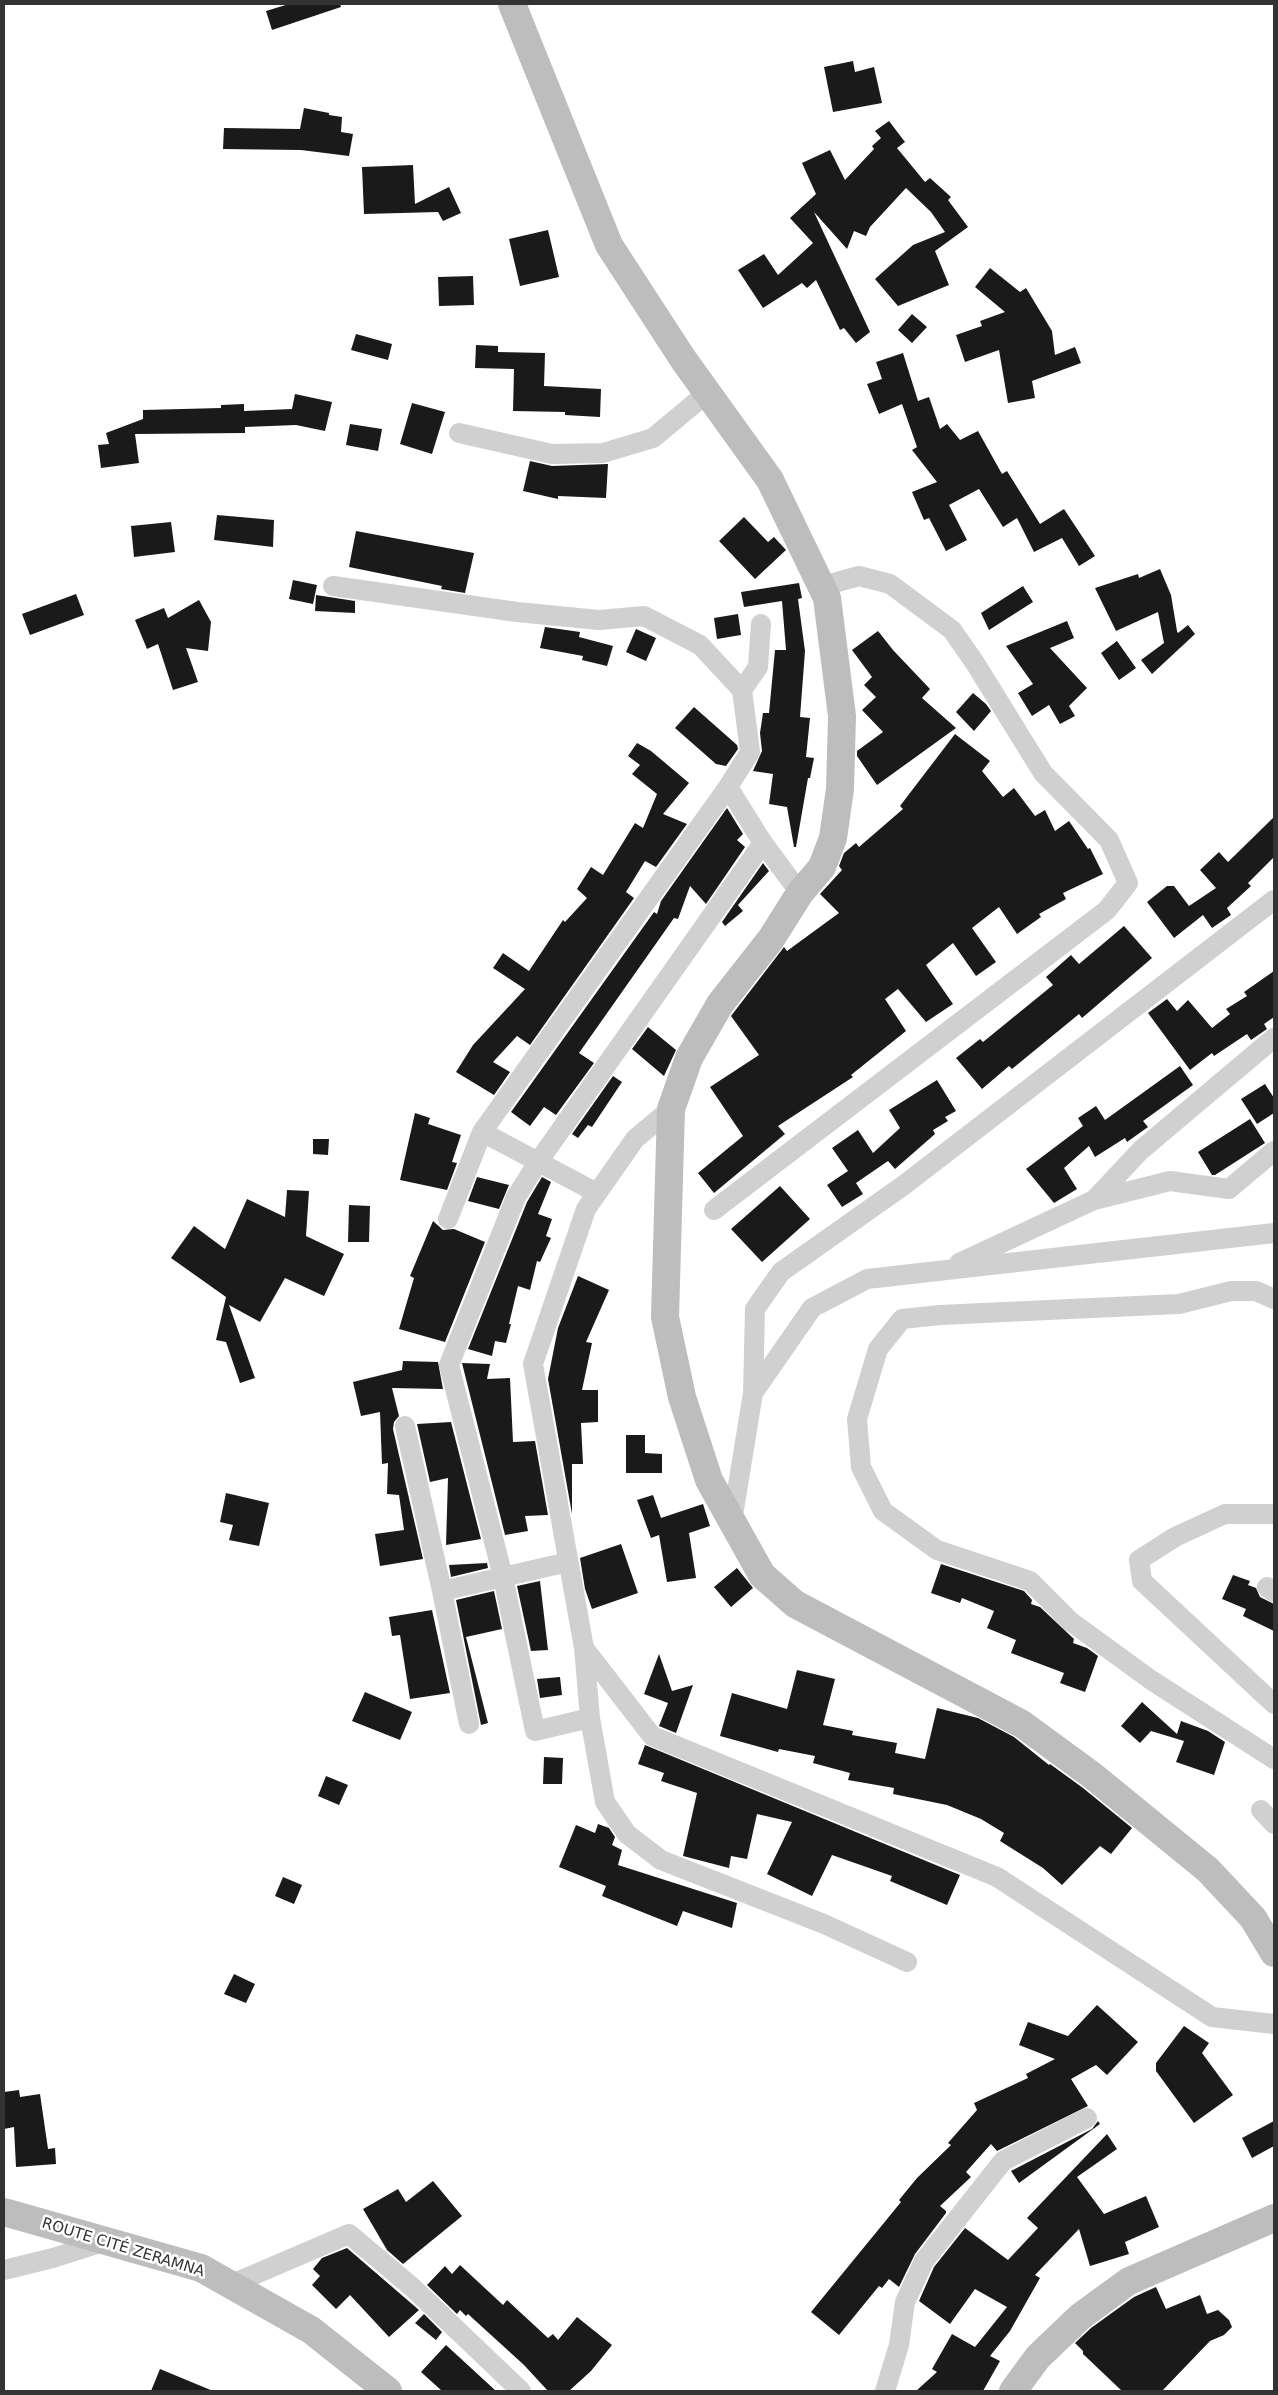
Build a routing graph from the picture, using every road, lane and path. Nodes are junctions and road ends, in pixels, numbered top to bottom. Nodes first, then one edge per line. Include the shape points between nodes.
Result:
1 (512, 4) edge
2 (707, 393) junction
3 (459, 434) dead end
4 (333, 586) dead end
5 (823, 586) junction
6 (760, 624) dead end
7 (742, 690) junction
8 (728, 787) junction
9 (763, 843) junction
10 (800, 893) junction
11 (1274, 900) edge
12 (1274, 1038) edge
13 (671, 1108) junction
14 (482, 1132) junction
15 (1274, 1151) edge
16 (538, 1162) junction
17 (597, 1193) junction
18 (1094, 1200) junction
19 (714, 1210) dead end
20 (448, 1219) dead end
21 (1274, 1233) edge
22 (944, 1270) junction
23 (1274, 1299) edge
24 (753, 1393) junction
25 (405, 1426) dead end
26 (1274, 1514) edge
27 (732, 1522) junction
28 (568, 1562) junction
29 (503, 1577) junction
30 (442, 1591) junction
31 (584, 1648) junction
32 (1274, 1704) edge
33 (590, 1718) junction
34 (469, 1724) dead end
35 (1274, 1759) edge
36 (1274, 1953) edge
37 (907, 1962) dead end
38 (1274, 2024) edge
39 (1087, 2118) dead end
40 (4, 2212) edge
41 (1274, 2218) edge
42 (106, 2242) junction
43 (4, 2270) edge
44 (230, 2285) junction
45 (388, 2391) edge
46 (521, 2391) edge
47 (885, 2391) edge
48 (1013, 2391) edge

1 - 2 street via 608,245
2 - 3 street via 653,438 603,453 552,454
2 - 5 street via 770,480
4 - 7 street via 599,620 644,616 700,645
5 - 10 street via 842,716 840,789 833,838 822,867
5 - 19 street via 859,576 890,584 952,630 1042,773 1110,840 1128,883 1107,910
6 - 7 street via 758,667
7 - 8 street via 750,752
8 - 9 street
8 - 14 street
9 - 10 street
9 - 16 street
10 - 13 street via 771,939 720,1004 690,1058
11 - 24 street via 904,1185 781,1272 755,1309
12 - 18 street via 1141,1150
13 - 17 street via 635,1139
13 - 27 street via 665,1317 682,1397 709,1480
14 - 16 street
14 - 20 street
15 - 18 street via 1229,1189 1170,1181
16 - 17 street
16 - 29 street via 516,1197 449,1365
17 - 28 street via 586,1209 533,1364
18 - 22 street
21 - 22 street
22 - 24 street via 866,1278 812,1308
23 - 35 street via 1256,1290 1231,1290 1179,1304 902,1319 878,1350 858,1419 860,1467 883,1511 936,1550 1030,1581 1070,1621 1135,1668
24 - 27 street
25 - 30 street
26 - 32 street via 1225,1514 1175,1537 1139,1560 1142,1581
27 - 36 street via 762,1575 795,1604 1022,1724 1093,1776 1208,1870 1253,1918
28 - 29 street
28 - 31 street
29 - 30 street
29 - 33 street via 535,1730
30 - 34 street
31 - 33 street
31 - 38 street via 652,1736 996,1877 1212,2017
33 - 37 street via 605,1802 627,1834 661,1860 824,1924
39 - 47 street via 1003,2161 924,2261 905,2302 899,2345
40 - 42 street, ROUTE CITÉ ZERAMNA
41 - 48 street via 1129,2281 1074,2323 1038,2357
42 - 43 street
42 - 44 street, ROUTE CITÉ ZERAMNA via 201,2268
44 - 45 street, ROUTE CITÉ ZERAMNA via 311,2330
44 - 46 street via 348,2234 412,2287

